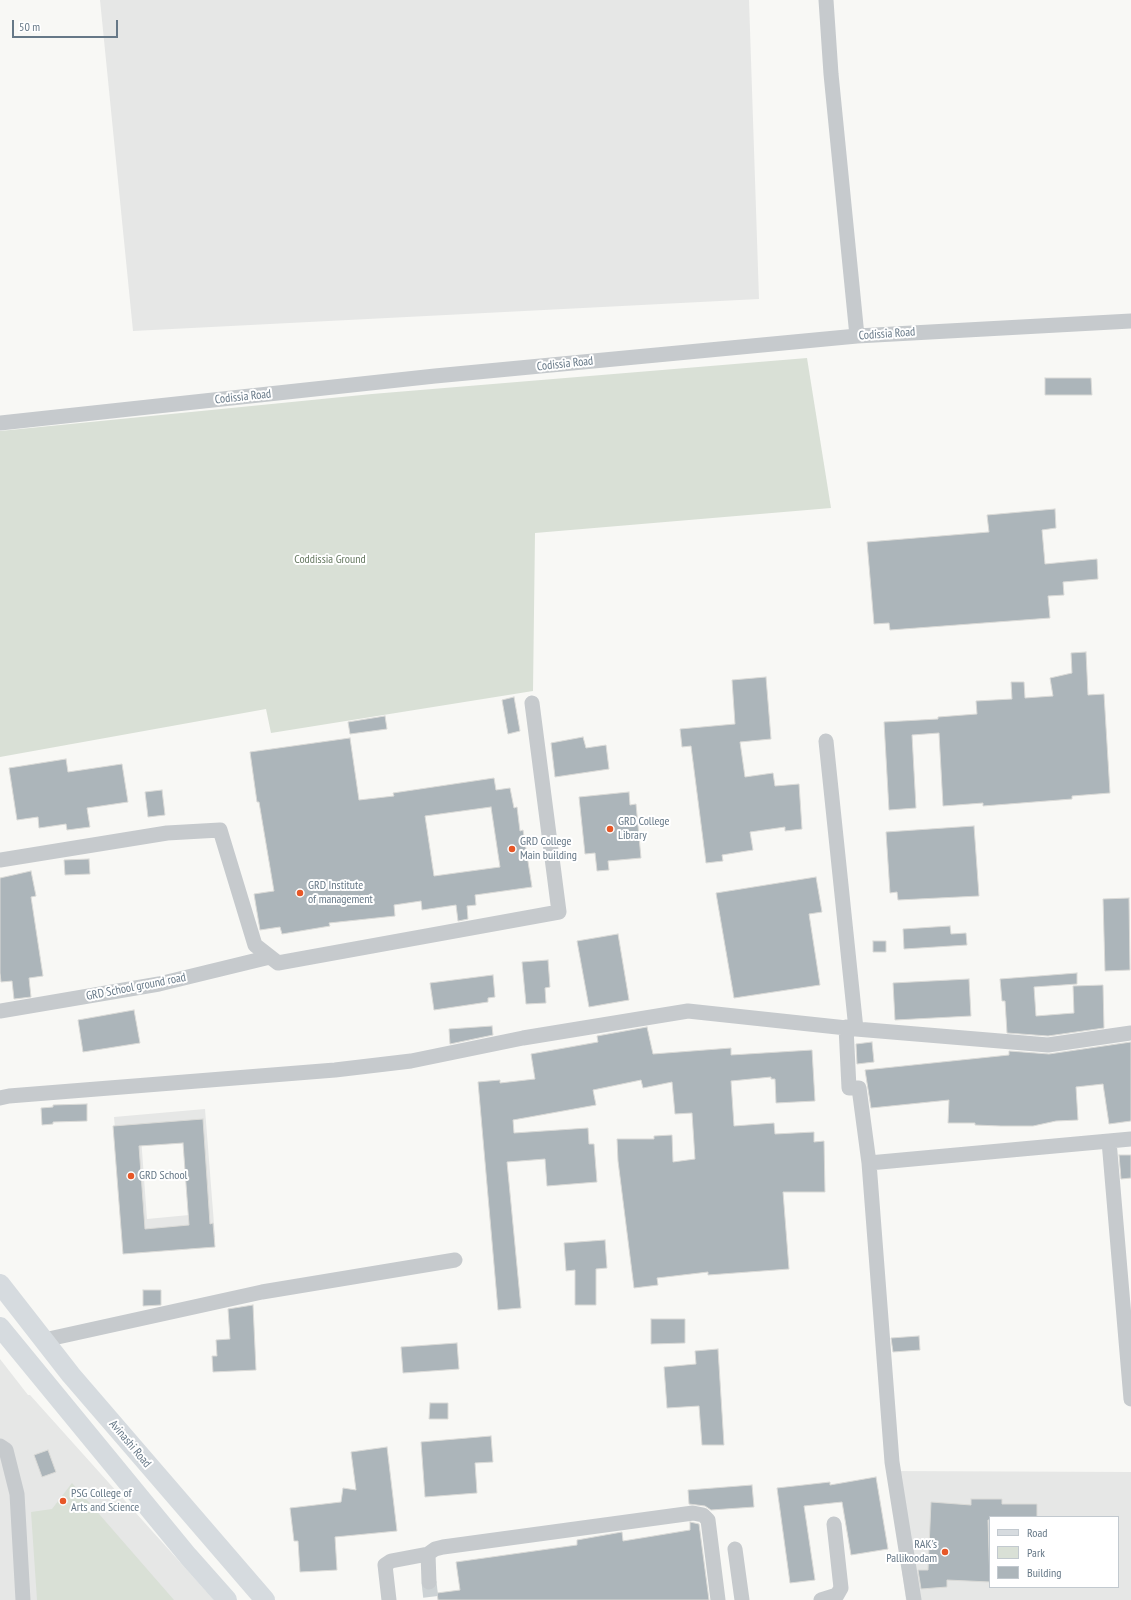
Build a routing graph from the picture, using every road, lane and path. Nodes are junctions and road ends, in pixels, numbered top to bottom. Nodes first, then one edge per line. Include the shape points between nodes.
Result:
1 (826, 0) edge
2 (1131, 321) edge
3 (857, 336) junction
4 (0, 423) edge
5 (532, 704) dead end
6 (826, 741) dead end
7 (0, 860) edge
8 (270, 957) junction
9 (0, 1011) edge
10 (851, 1028) junction
11 (1131, 1033) edge
12 (0, 1098) edge
13 (1131, 1138) edge
14 (1109, 1141) junction
15 (870, 1163) junction
16 (454, 1260) dead end
17 (0, 1284) edge
18 (0, 1327) edge
19 (44, 1340) junction
20 (1131, 1399) edge
21 (0, 1446) edge
22 (834, 1524) dead end
23 (735, 1549) dead end
24 (428, 1554) junction
25 (429, 1582) tunnel mouth
26 (23, 1600) edge
27 (227, 1600) edge
28 (265, 1600) edge
29 (389, 1600) edge
30 (718, 1600) edge
31 (742, 1600) edge
32 (821, 1600) edge
33 (914, 1600) edge

1 - 3 street via 830,74
2 - 3 street, Codissia Road
3 - 4 street, Codissia Road via 428,377
5 - 8 street via 559,912 278,963
6 - 10 street
7 - 8 street via 167,833 220,830 255,945
8 - 9 street, GRD School ground road via 159,984
10 - 11 street via 1048,1045
10 - 12 street via 688,1011 523,1038 411,1061 335,1070
10 - 15 street via 848,1088 859,1088
13 - 14 street
14 - 15 street
14 - 20 street
15 - 33 street via 892,1462
16 - 19 street via 262,1292
17 - 19 main road, Avinashi Road
18 - 27 main road
19 - 28 main road, Avinashi Road via 71,1375
21 - 26 street via 6,1450 17,1494
22 - 32 street via 841,1588 837,1595
23 - 31 street
24 - 25 street
24 - 29 street via 391,1561 385,1565
24 - 30 street via 442,1547 693,1513 703,1514 708,1520

